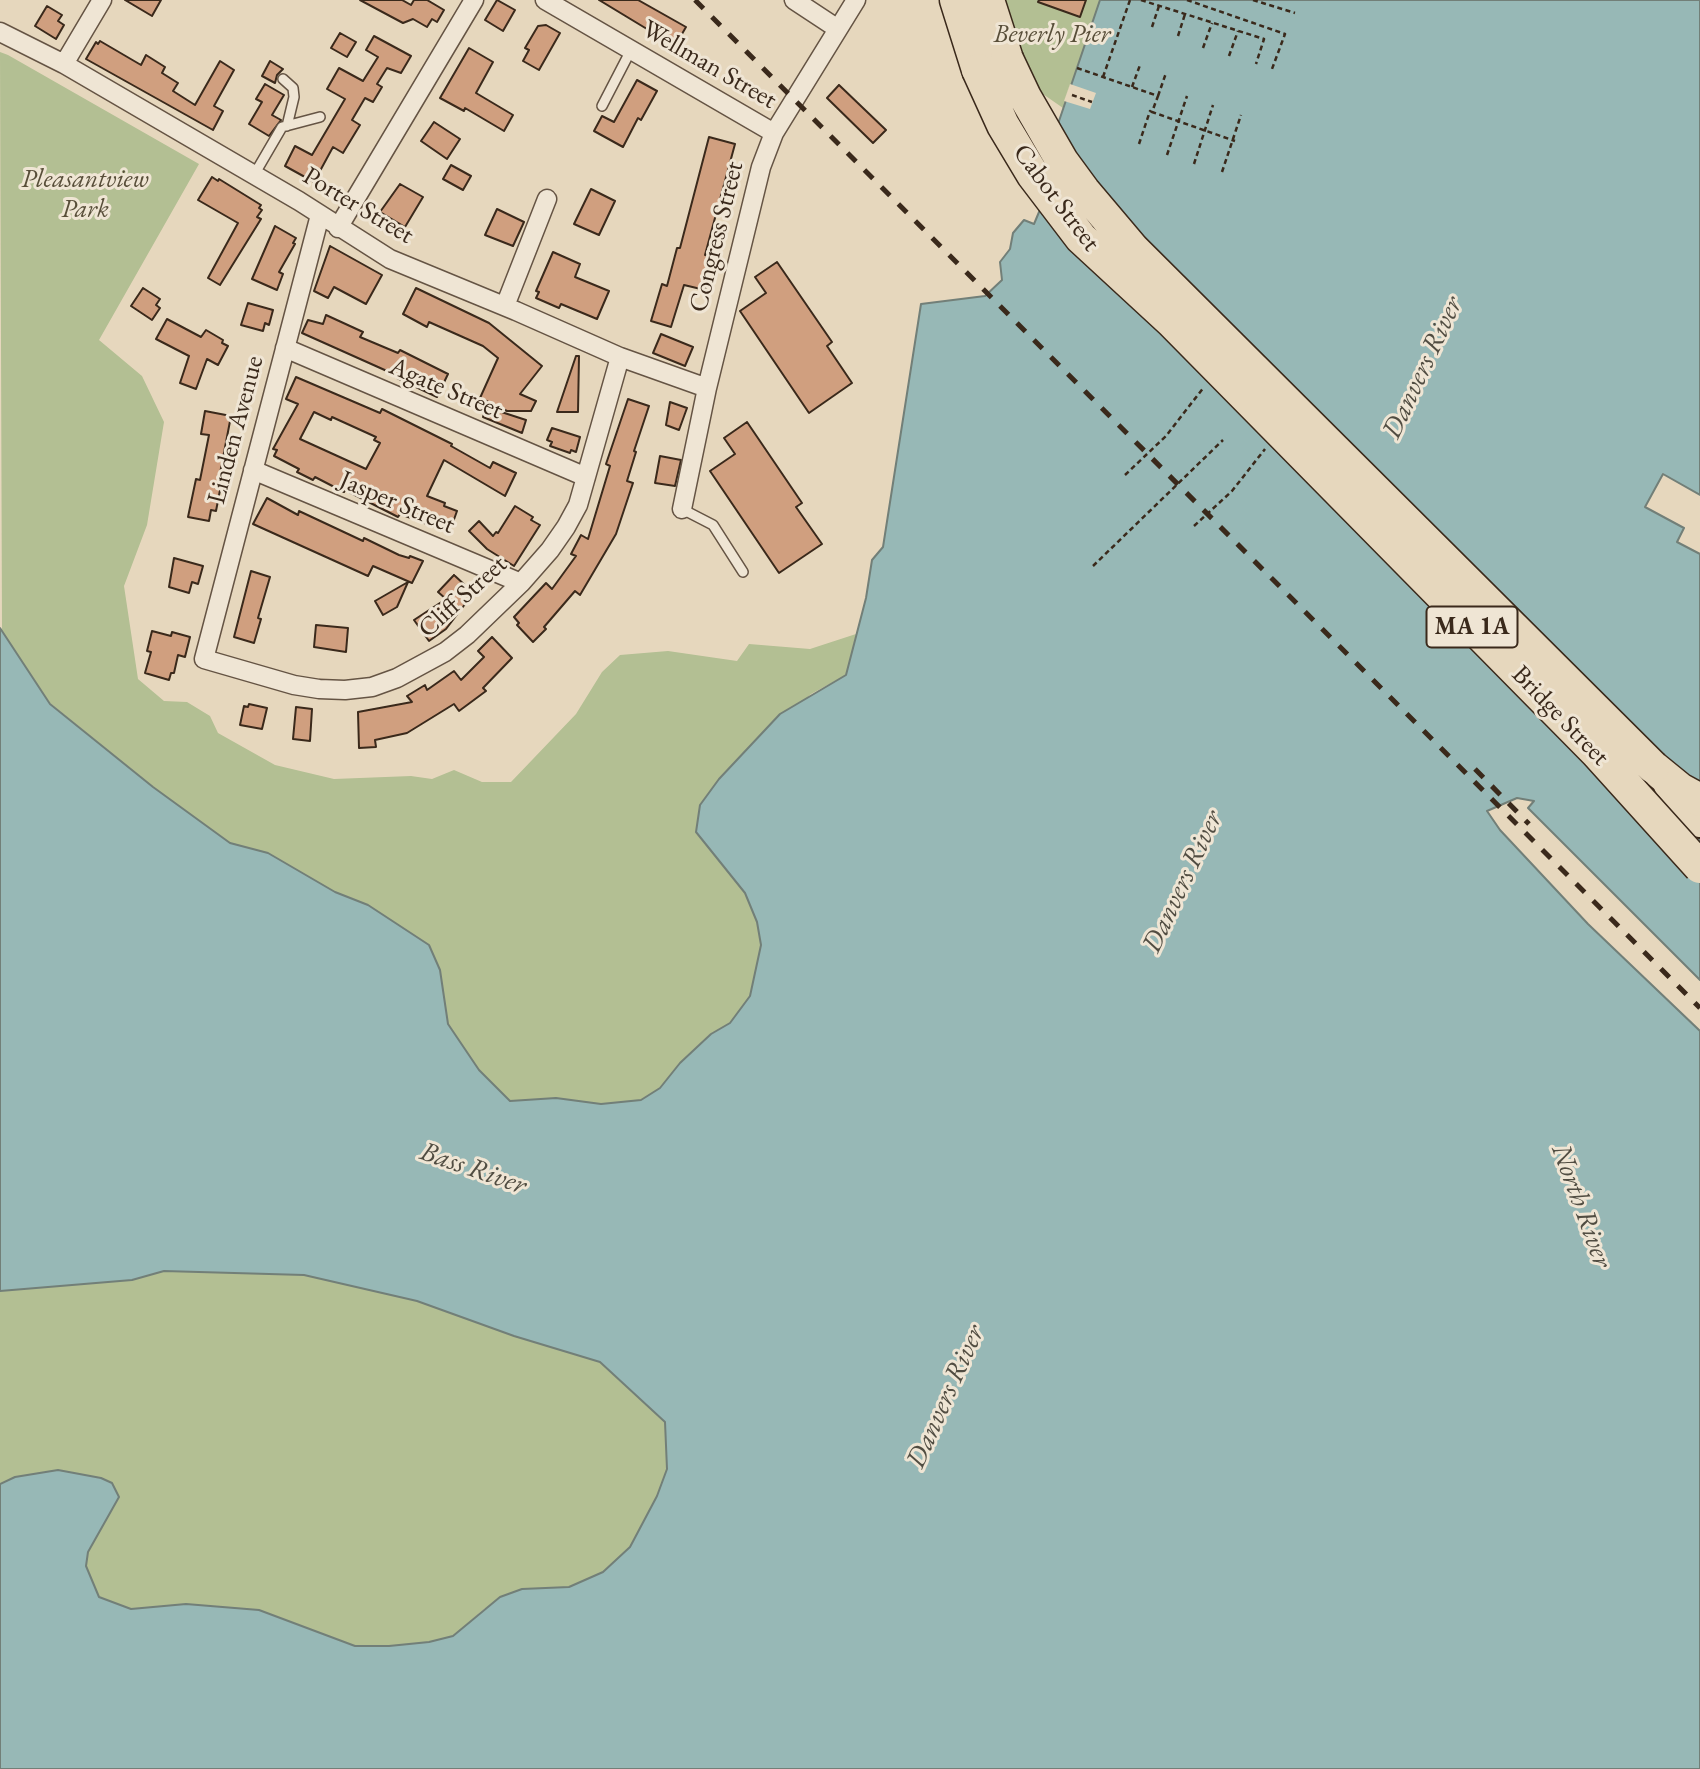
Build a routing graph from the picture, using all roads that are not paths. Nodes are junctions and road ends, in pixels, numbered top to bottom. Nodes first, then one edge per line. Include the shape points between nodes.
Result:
1 (102, 0) edge
2 (474, 0) edge
3 (545, 0) edge
4 (794, 0) edge
5 (856, 0) edge
6 (956, 0) edge
7 (988, 0) edge
8 (838, 29) junction
9 (0, 32) edge
10 (631, 50) junction
11 (64, 64) junction
12 (993, 64) junction
13 (283, 79) dead end
14 (602, 106) dead end
15 (320, 117) dead end
16 (287, 126) junction
17 (774, 133) junction
18 (254, 175) junction
19 (548, 199) dead end
20 (320, 215) junction
21 (338, 228) junction
22 (505, 306) junction
23 (285, 348) junction
24 (620, 357) junction
25 (1245, 378) junction
26 (707, 388) junction
27 (253, 470) junction
28 (586, 477) junction
29 (682, 509) joint
30 (743, 572) dead end
31 (521, 583) junction
32 (204, 659) joint
33 (1653, 767) junction
34 (1700, 800) edge
35 (1700, 823) edge
36 (1700, 867) edge

1 - 11 street
2 - 21 street
3 - 10 street, Wellman Street
4 - 8 street
5 - 8 street, Congress Street
6 - 12 highway, Cabot Street / MA 1A
7 - 12 highway, Cabot Street / MA 1A
8 - 17 street, Congress Street
9 - 11 street, Porter Street
10 - 14 lane
10 - 17 street, Wellman Street
11 - 18 street, Porter Street
12 - 25 highway, Cabot Street / MA 1A, bridge via 1003,125 1068,222 1101,259 1172,323
13 - 16 lane via 295,97
15 - 16 lane
16 - 18 lane via 282,127
17 - 26 street, Congress Street via 755,185
18 - 20 street, Porter Street
19 - 22 street
20 - 21 street, Porter Street
20 - 23 street, Linden Avenue
21 - 22 street, Porter Street via 390,259
22 - 24 street, Porter Street
23 - 27 street, Linden Avenue
23 - 28 street, Agate Street
24 - 26 street, Porter Street
24 - 28 street, Cliff Street
25 - 33 highway, Bridge Street / MA 1A, bridge
25 - 36 highway, Bridge Street / MA 1A, bridge
26 - 29 street, Congress Street
27 - 31 street, Jasper Street
27 - 32 street, Linden Avenue
28 - 31 street, Cliff Street via 566,527
29 - 30 lane via 713,525
31 - 32 street, Cliff Street via 445,652 410,673 372,687 307,687
33 - 34 highway, Bridge Street / MA 1A
33 - 35 main road

